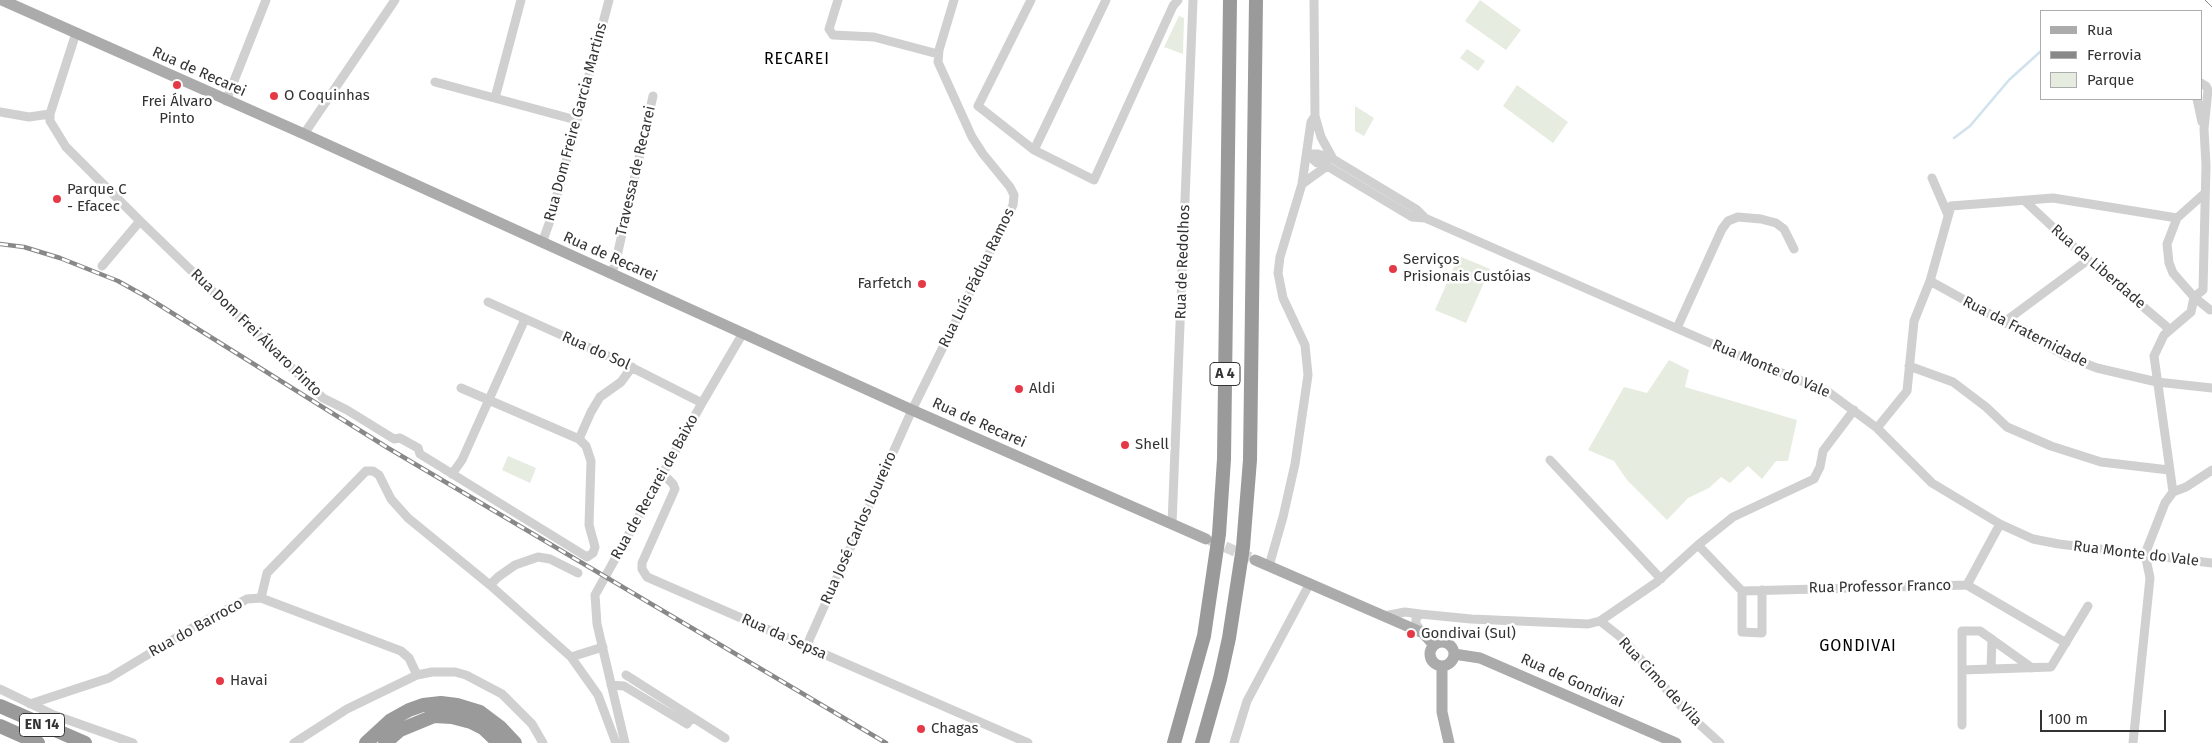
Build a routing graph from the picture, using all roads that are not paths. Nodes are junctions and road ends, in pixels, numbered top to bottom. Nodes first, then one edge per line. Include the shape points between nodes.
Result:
1 (2, 0) edge
2 (266, 0) edge
3 (395, 0) edge
4 (521, 0) edge
5 (609, 0) edge
6 (838, 0) edge
7 (954, 0) edge
8 (1031, 0) edge
9 (1106, 0) edge
10 (1178, 0) edge
11 (1193, 0) edge
12 (1314, 0) edge
13 (1230, 2) edge
14 (1257, 2) edge
15 (76, 33) junction
16 (938, 54) junction
17 (435, 82) dead end
18 (2202, 84) edge
19 (653, 96) dead end
20 (495, 98) junction
21 (2197, 100) edge
22 (226, 101) junction
23 (0, 112) edge
24 (50, 114) junction
25 (1315, 116) junction
26 (576, 120) junction
27 (2204, 129) junction
28 (304, 134) junction
29 (1034, 150) junction
30 (1307, 154) junction
31 (1330, 163) junction
32 (1932, 178) dead end
33 (1302, 184) junction
34 (2205, 193) junction
35 (2026, 202) junction
36 (1948, 215) junction
37 (2176, 218) junction
38 (140, 221) junction
39 (542, 243) junction
40 (1794, 249) dead end
41 (2088, 260) junction
42 (102, 266) dead end
43 (611, 273) junction
44 (1930, 281) junction
45 (2194, 296) junction
46 (488, 302) dead end
47 (2211, 310) edge
48 (2191, 312) junction
49 (526, 319) junction
50 (2003, 323) junction
51 (1677, 328) junction
52 (2168, 332) junction
53 (744, 333) junction
54 (1909, 366) junction
55 (632, 367) junction
56 (2157, 382) junction
57 (461, 388) dead end
58 (2212, 388) edge
59 (489, 399) junction
60 (702, 403) junction
61 (912, 410) junction
62 (1854, 410) junction
63 (1877, 428) junction
64 (579, 439) junction
65 (1550, 460) dead end
66 (2169, 470) junction
67 (2212, 470) edge
68 (452, 474) junction
69 (663, 474) junction
70 (2173, 492) junction
71 (1172, 524) junction
72 (2000, 524) junction
73 (1206, 539) tunnel mouth
74 (1698, 545) junction
75 (2145, 554) junction
76 (1255, 560) tunnel mouth
77 (2212, 563) edge
78 (1269, 566) junction
79 (578, 573) dead end
80 (1660, 579) junction
81 (1310, 583) junction
82 (490, 585) junction
83 (1966, 585) junction
84 (1762, 590) junction
85 (1742, 591) junction
86 (261, 598) junction
87 (2088, 606) dead end
88 (1420, 614) junction
89 (1384, 616) junction
90 (1600, 621) junction
91 (1423, 633) junction
92 (1992, 639) junction
93 (2066, 643) junction
94 (1434, 645) junction
95 (603, 647) junction
96 (806, 647) junction
97 (1454, 654) junction
98 (571, 657) junction
99 (1442, 666) junction
100 (2032, 668) junction
101 (1991, 669) junction
102 (1962, 670) junction
103 (417, 675) junction
104 (626, 675) dead end
105 (611, 685) junction
106 (0, 689) edge
107 (651, 696) junction
108 (30, 704) junction
109 (0, 706) edge
110 (1962, 725) dead end
111 (0, 726) edge
112 (725, 738) dead end
113 (38, 743) edge
114 (86, 743) edge
115 (133, 743) edge
116 (294, 743) edge
117 (366, 743) edge
118 (385, 743) edge
119 (499, 743) edge
120 (515, 743) edge
121 (543, 743) edge
122 (616, 743) edge
123 (626, 743) edge
124 (1028, 743) edge
125 (1174, 743) edge
126 (1202, 743) edge
127 (1234, 743) edge
128 (1449, 743) edge
129 (1676, 743) edge
130 (1720, 743) edge
131 (2133, 743) edge

1 - 15 main road, Rua de Recarei
2 - 22 street
3 - 28 street
4 - 20 street
5 - 26 street, Rua Dom Freire Garcia Martins
6 - 16 street via 829,29 833,35 884,39
7 - 16 street
8 - 29 street via 978,106
9 - 29 street
10 - 29 street via 1094,180
11 - 71 street, Rua de Redolhos
12 - 25 street
13 - 125 highway, A 4 via 1224,460 1219,534 1204,636
14 - 126 highway, A 4 via 1248,479 1243,547 1229,638
15 - 22 main road, Rua de Recarei
15 - 24 street
16 - 61 street, Rua Luís Pádua Ramos via 966,125 979,149 1010,186 1014,205
17 - 20 street
18 - 27 street via 2208,90
19 - 43 street, Travessa de Recarei
20 - 26 street
21 - 27 street
22 - 28 main road, Rua de Recarei
23 - 24 street via 29,117
24 - 38 street, Rua Dom Frei Álvaro Pinto via 50,121 66,147
25 - 30 street
25 - 31 street, Rua Monte do Vale
26 - 39 street, Rua Dom Freire Garcia Martins
27 - 34 street
28 - 39 main road, Rua de Recarei
30 - 31 street, Rua Monte do Vale via 1318,154
30 - 33 street
31 - 33 street
31 - 51 street, Rua Monte do Vale via 1412,217 1425,218
32 - 36 street
33 - 78 street via 1278,273 1283,298 1305,345 1308,375 1295,464
34 - 37 street
34 - 45 street via 2203,290
35 - 36 street via 1951,206
35 - 37 street via 2053,198
35 - 41 street, Rua da Liberdade
36 - 44 street
37 - 45 street via 2167,244 2169,264
38 - 42 street
38 - 68 street, Rua Dom Frei Álvaro Pinto via 323,398 418,448 420,454
39 - 43 main road, Rua de Recarei
40 - 51 street via 1784,229 1776,223 1738,217 1728,221
41 - 50 street
41 - 52 street, Rua da Liberdade via 2167,327
43 - 53 main road, Rua de Recarei
44 - 50 street, Rua da Fraternidade
44 - 54 street via 1914,321
45 - 47 street
45 - 48 street
46 - 49 street, Rua do Sol
47 - 48 street
48 - 52 street
49 - 55 street, Rua do Sol
49 - 59 street
50 - 56 street, Rua da Fraternidade via 2089,365
51 - 62 street, Rua Monte do Vale via 1827,391
52 - 56 street via 2154,356
53 - 60 street, Rua de Recarei de Baixo
53 - 61 main road, Rua de Recarei
54 - 63 street via 1907,391
54 - 66 street via 1953,382 2007,427 2051,446 2101,462
55 - 60 street, Rua do Sol
55 - 64 street via 621,382 600,397
56 - 58 street, Rua da Fraternidade
56 - 66 street
57 - 59 street
59 - 64 street
59 - 68 street via 462,460
60 - 69 street, Rua de Recarei de Baixo
61 - 71 main road, Rua de Recarei
61 - 96 street, Rua José Carlos Loureiro
62 - 63 street, Rua Monte do Vale
62 - 74 street via 1823,450 1814,479 1733,517
63 - 72 street, Rua Monte do Vale via 1932,483
64 - 68 street, Rua Dom Frei Álvaro Pinto via 586,446 591,461 589,525 595,547 587,557
65 - 80 street
66 - 70 street
67 - 70 street
69 - 95 street, Rua de Recarei de Baixo via 598,589 594,602
69 - 96 street, Rua da Sepsa via 675,489 642,563 647,577
70 - 75 street via 2165,503
71 - 73 main road, Rua de Recarei
72 - 75 street, Rua Monte do Vale via 2033,539
72 - 83 street
74 - 80 street
74 - 85 street
75 - 77 street, Rua Monte do Vale
75 - 131 street via 2150,578
76 - 78 main road, Rua de Gondivai
78 - 81 main road, Rua de Gondivai
79 - 82 street via 538,557 515,565
80 - 90 street
81 - 89 main road, Rua de Gondivai
81 - 127 street via 1248,701
82 - 86 street, Rua do Barroco via 408,518 391,499 379,475 370,470 267,573
82 - 98 street
83 - 84 street, Rua Professor Franco
83 - 93 street, Rua Professor Franco
84 - 85 street, Rua Professor Franco
84 - 85 street via 1762,633 1742,632
86 - 103 street via 401,651 410,658
86 - 108 street, Rua do Barroco via 246,599 204,621 109,678
87 - 93 street
88 - 89 street via 1405,612
88 - 90 street via 1472,620 1588,624
88 - 91 street via 1416,624
89 - 91 main road, Rua de Gondivai
90 - 130 street, Rua Cimo de Vila via 1623,639 1687,713
91 - 94 main road, Rua de Gondivai
92 - 100 street
92 - 101 street
92 - 102 street via 1980,631 1962,631
93 - 100 street via 2051,668
94 - 97 main road, Rua de Gondivai via 1446,642
94 - 99 main road, Rua de Gondivai via 1431,658
95 - 98 street
95 - 105 street, Rua de Recarei de Baixo
96 - 124 street, Rua da Sepsa
97 - 99 main road via 1450,663
97 - 129 main road, Rua de Gondivai via 1480,658
98 - 122 street via 598,695
99 - 128 main road via 1442,712
100 - 101 street
101 - 102 street
102 - 110 street
103 - 116 street via 347,709
103 - 121 street via 455,672 491,688 511,702 532,724
104 - 107 street
105 - 107 street
105 - 123 street, Rua de Recarei de Baixo
106 - 108 street
107 - 112 street via 687,724 692,717
108 - 115 street
109 - 114 highway, EN 14
111 - 113 highway, EN 14
117 - 120 highway via 391,720 409,710 441,703 457,704 480,712
118 - 119 highway via 400,730 434,716 471,722

